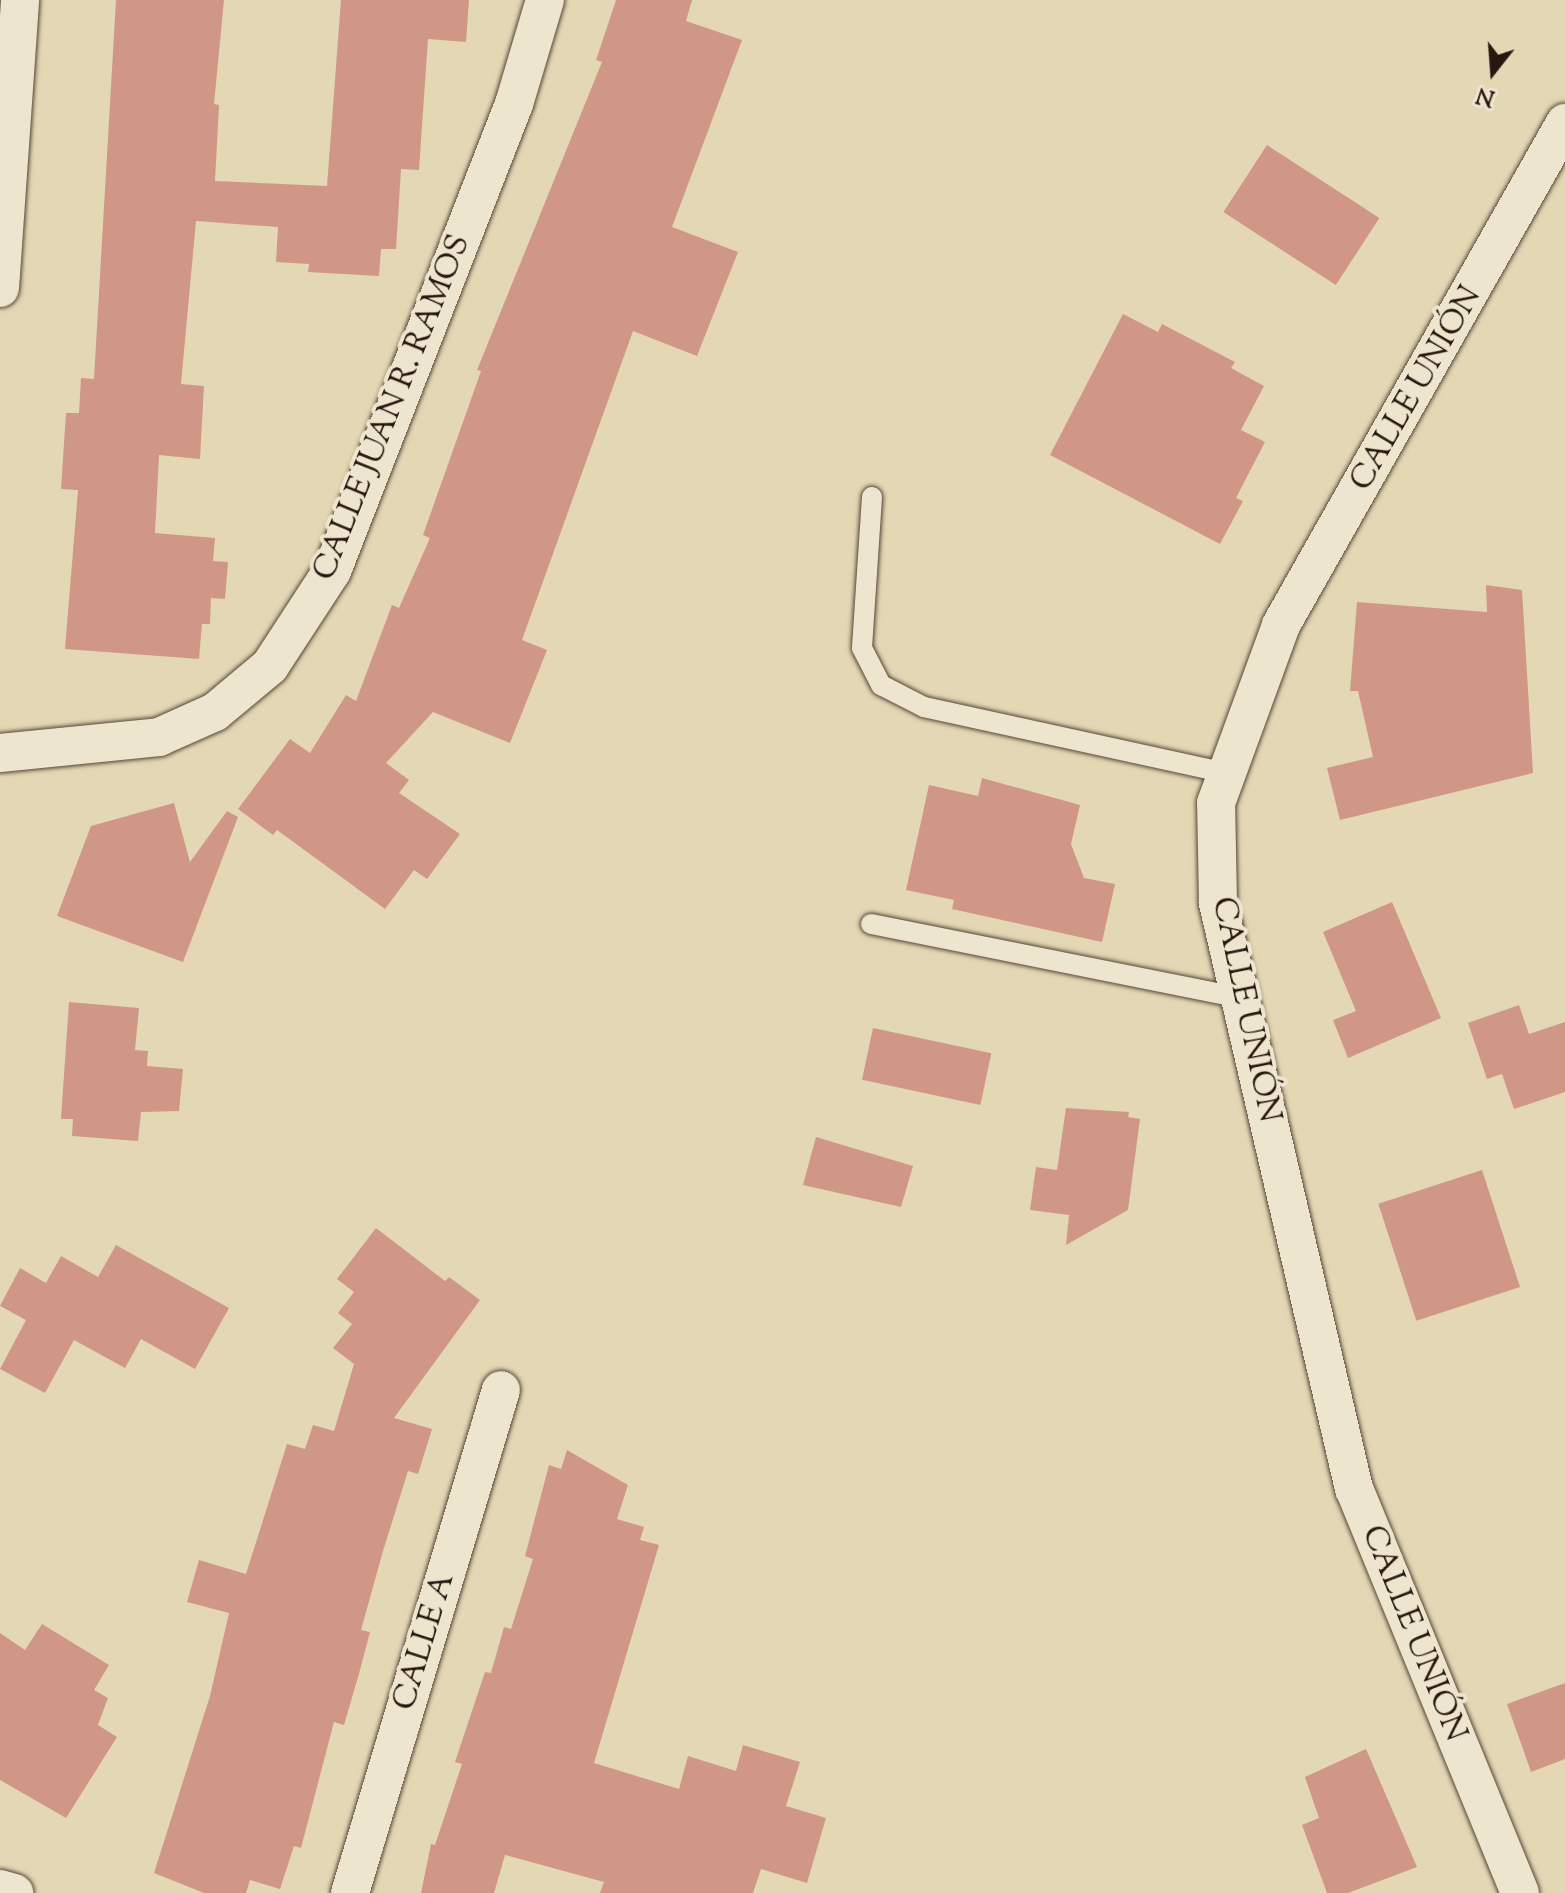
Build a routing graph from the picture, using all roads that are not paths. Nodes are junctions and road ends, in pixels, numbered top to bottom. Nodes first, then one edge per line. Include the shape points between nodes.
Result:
1 (20, 0) edge
2 (545, 0) edge
3 (1565, 123) edge
4 (0, 288) edge
5 (872, 497) dead end
6 (0, 753) edge
7 (1227, 773) junction
8 (871, 924) dead end
9 (1240, 998) junction
10 (501, 1390) dead end
11 (0, 1889) edge
12 (14, 1893) edge
13 (350, 1893) edge
14 (1520, 1893) edge

1 - 4 street
2 - 6 street, CALLE JUAN R. RAMOS via 514,104 332,571 270,666 215,712 159,737
3 - 7 street, CALLE UNIÓN via 1281,625
5 - 7 lane via 862,648 881,685 924,707
7 - 9 street, CALLE UNIÓN via 1216,803 1218,903
8 - 9 lane
9 - 14 street, CALLE UNIÓN via 1354,1489
10 - 13 street, CALLE A
11 - 12 street

